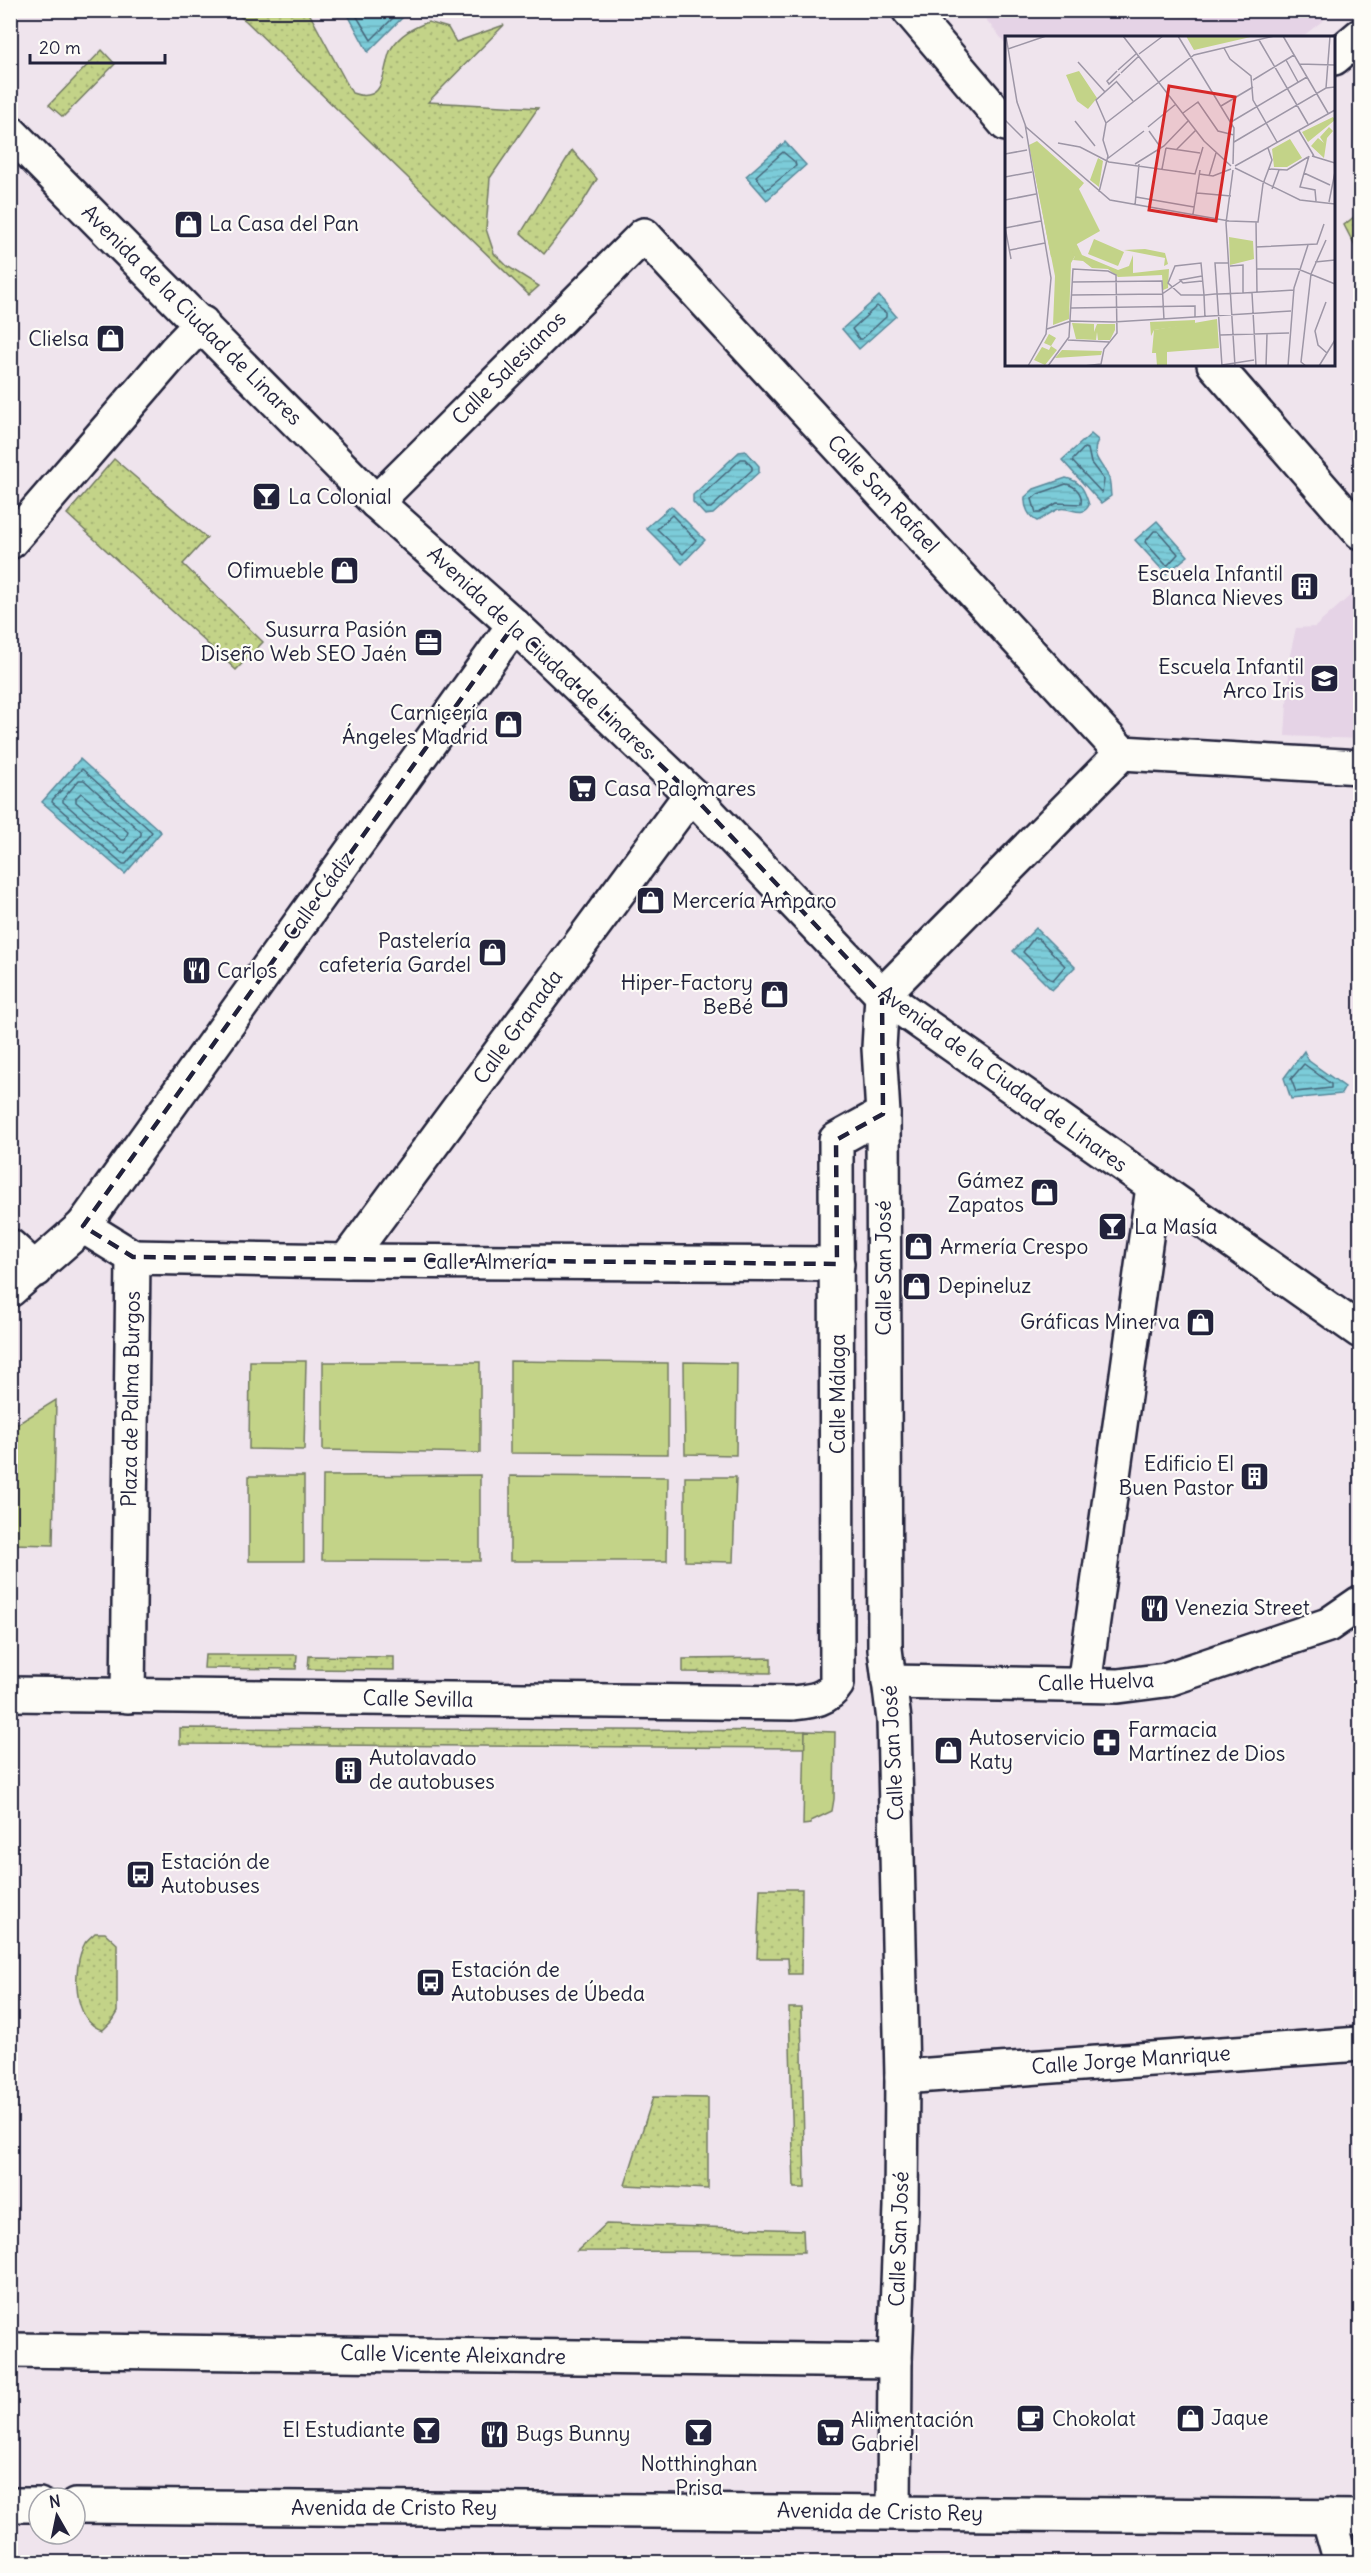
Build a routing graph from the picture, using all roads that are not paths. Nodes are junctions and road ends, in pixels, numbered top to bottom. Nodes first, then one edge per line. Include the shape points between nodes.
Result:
1 (909, 10) edge
2 (1360, 36) edge
3 (1335, 57) edge
4 (1005, 123) edge
5 (10, 132) edge
6 (644, 235) joint
7 (202, 323) junction
8 (1216, 366) edge
9 (376, 502) junction
10 (1360, 530) edge
11 (10, 542) edge
12 (514, 625) junction
13 (1122, 753) junction
14 (1360, 767) edge
15 (691, 794) junction
16 (882, 995) junction
17 (883, 1114) junction
18 (1153, 1187) junction
19 (83, 1226) junction
20 (10, 1246) edge
21 (133, 1257) junction
22 (346, 1261) junction
23 (837, 1263) junction
24 (36, 1270) junction
25 (10, 1290) edge
26 (1360, 1331) edge
27 (1360, 1604) edge
28 (889, 1682) junction
29 (1084, 1685) junction
30 (10, 1694) edge
31 (824, 1695) joint
32 (128, 1696) junction
33 (1360, 2044) edge
34 (902, 2077) junction
35 (10, 2350) edge
36 (895, 2361) junction
37 (10, 2505) edge
38 (27, 2505) edge
39 (87, 2506) edge
40 (894, 2512) junction
41 (1328, 2516) junction
42 (1360, 2517) edge
43 (1341, 2562) edge

1 - 4 street
2 - 3 street
5 - 7 street, Avenida de la Ciudad de Linares
6 - 9 street, Calle Salesianos
6 - 13 street, Calle San Rafael
7 - 9 street, Avenida de la Ciudad de Linares
7 - 11 street
8 - 10 street
9 - 12 street, Avenida de la Ciudad de Linares
12 - 15 street, Avenida de la Ciudad de Linares
12 - 19 street, Calle Cádiz
13 - 14 street
13 - 16 street
15 - 16 street, Avenida de la Ciudad de Linares
15 - 22 street, Calle Granada
16 - 17 street, Calle San José via 879,1048
16 - 18 street, Avenida de la Ciudad de Linares
17 - 23 street, Calle Málaga via 836,1140
17 - 28 street, Calle San José via 885,1649
18 - 26 street, Avenida de la Ciudad de Linares
18 - 29 street
19 - 21 street
19 - 24 street
20 - 24 street
21 - 22 street, Calle Almería
21 - 32 street, Plaza de Palma Burgos
22 - 23 street, Calle Almería
23 - 31 street, Calle Málaga via 837,1684
24 - 25 street
27 - 29 street, Calle Huelva via 1328,1625 1165,1680 1118,1686
28 - 29 street, Calle Huelva
28 - 34 street, Calle San José via 894,1720
30 - 32 street, Calle Sevilla
31 - 32 street, Calle Sevilla via 815,1701 793,1703
33 - 34 street, Calle Jorge Manrique
34 - 36 street, Calle San José
35 - 36 street, Calle Vicente Aleixandre
36 - 40 street, Calle San José
37 - 38 street
39 - 40 street, Avenida de Cristo Rey
40 - 41 street, Avenida de Cristo Rey
41 - 42 street, Avenida de Cristo Rey
41 - 43 street

